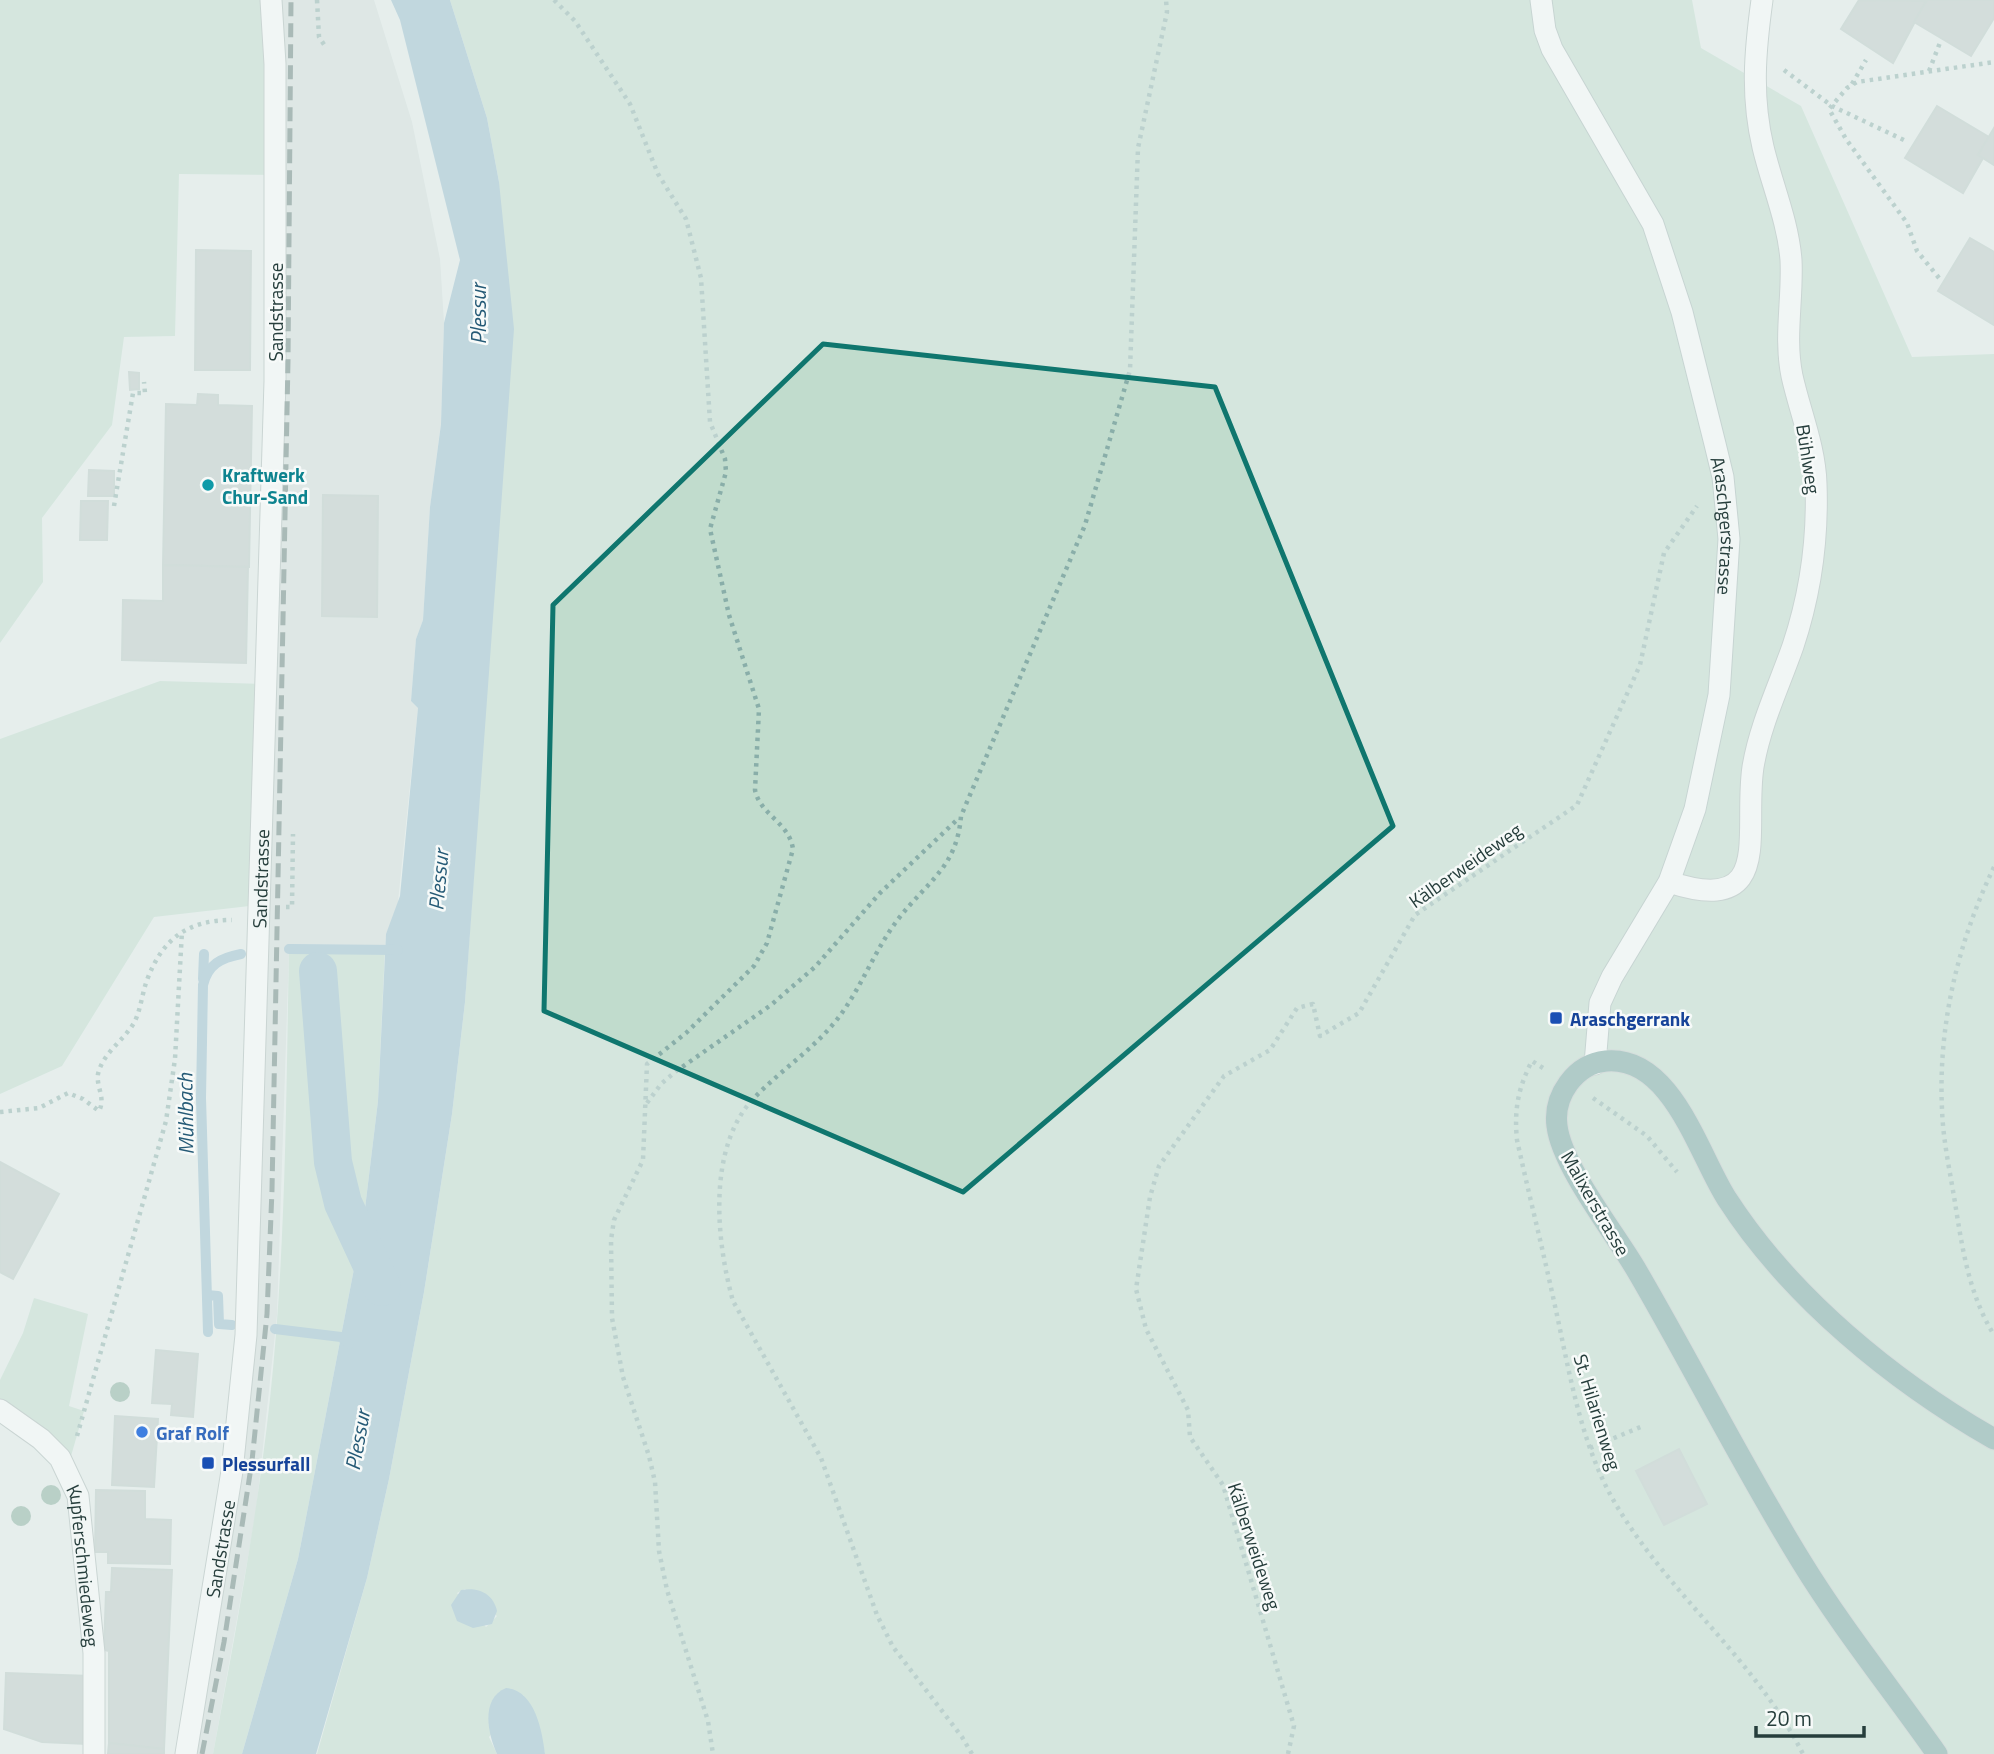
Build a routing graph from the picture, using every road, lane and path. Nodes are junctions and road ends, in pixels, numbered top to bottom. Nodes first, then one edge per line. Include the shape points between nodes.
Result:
1 (271, 0) edge
2 (317, 0) edge
3 (554, 0) edge
4 (1166, 0) edge
5 (1541, 0) edge
6 (1762, 0) edge
7 (1941, 40) dead end
8 (326, 46) dead end
9 (1866, 60) dead end
10 (1994, 62) edge
11 (1781, 67) dead end
12 (1929, 71) junction
13 (1852, 85) junction
14 (1832, 106) junction
15 (1908, 142) dead end
16 (1939, 278) dead end
17 (144, 382) dead end
18 (1695, 492) dead end
19 (114, 506) dead end
20 (961, 816) junction
21 (1994, 867) edge
22 (1670, 882) junction
23 (258, 922) junction
24 (181, 931) junction
25 (1595, 1064) junction
26 (1569, 1083) junction
27 (646, 1104) junction
28 (0, 1112) edge
29 (1703, 1159) junction
30 (1994, 1335) edge
31 (0, 1410) edge
32 (1643, 1426) dead end
33 (1994, 1439) edge
34 (1590, 1448) junction
35 (67, 1470) junction
36 (94, 1754) edge
37 (186, 1754) edge
38 (713, 1754) edge
39 (972, 1754) edge
40 (1288, 1754) edge
41 (1803, 1754) edge
42 (1937, 1754) edge

1 - 23 street, Sandstrasse via 275,371
2 - 8 path via 319,37
3 - 27 path via 575,21 630,104 658,174 686,219 701,278 710,422 725,459 726,472 710,529 729,615 759,709 757,800 791,836 793,849 767,943 754,967 647,1064
4 - 20 path via 1138,148 1130,370 1085,525
5 - 22 street, Araschgerstrasse via 1545,30 1562,68 1653,224 1682,312 1723,477 1729,539 1719,695 1695,809
6 - 22 street, Bühlweg via 1754,92 1788,239 1788,352 1813,457 1813,552 1800,624 1764,723 1754,766 1744,872 1731,888 1721,892 1696,891
7 - 12 path
9 - 13 path
10 - 12 path
11 - 14 path
12 - 13 path
13 - 14 path
14 - 15 path
14 - 16 path via 1829,109 1846,139 1878,179 1907,223 1917,251
17 - 19 path via 145,393 133,393
18 - 40 path, Kälberweideweg via 1697,505 1664,553 1640,665 1577,805 1415,915 1359,1013 1320,1036 1313,1004 1297,1008 1270,1050 1224,1076 1155,1177 1137,1272 1137,1299 1157,1353 1188,1409 1190,1437 1223,1485 1294,1726
20 - 27 path via 880,893 815,967 771,1005 661,1084
20 - 39 path via 948,865 898,919 838,1018 741,1113 723,1156 720,1195 726,1274 733,1301 821,1458 877,1615 893,1647
21 - 30 path via 1958,957 1945,1022 1941,1084 1944,1136 1968,1274
22 - 25 street, Araschgerstrasse via 1600,1003
23 - 24 path via 217,920
23 - 37 street, Sandstrasse via 246,1335 227,1507
24 - 28 path via 153,968 134,1023 105,1058 99,1073 103,1103 99,1111 75,1094 63,1094 39,1108
24 - 35 path via 166,1121
25 - 26 main road
25 - 29 main road via 1626,1064 1656,1079 1680,1111
26 - 29 path via 1642,1131 1677,1172
26 - 34 path, St. Hilarienweg via 1532,1061 1520,1088 1515,1120
26 - 42 main road, Malixerstrasse via 1560,1097 1556,1122 1575,1171 1801,1561
27 - 38 path via 643,1160 614,1220 612,1318 623,1377 652,1469 667,1590 708,1721
29 - 33 main road via 1754,1237 1837,1324 1906,1380
31 - 35 street, Kupferschmiedeweg via 41,1439
32 - 34 path
34 - 41 path, St. Hilarienweg via 1616,1506 1639,1541 1751,1672
35 - 36 street, Kupferschmiedeweg via 82,1515 94,1653

